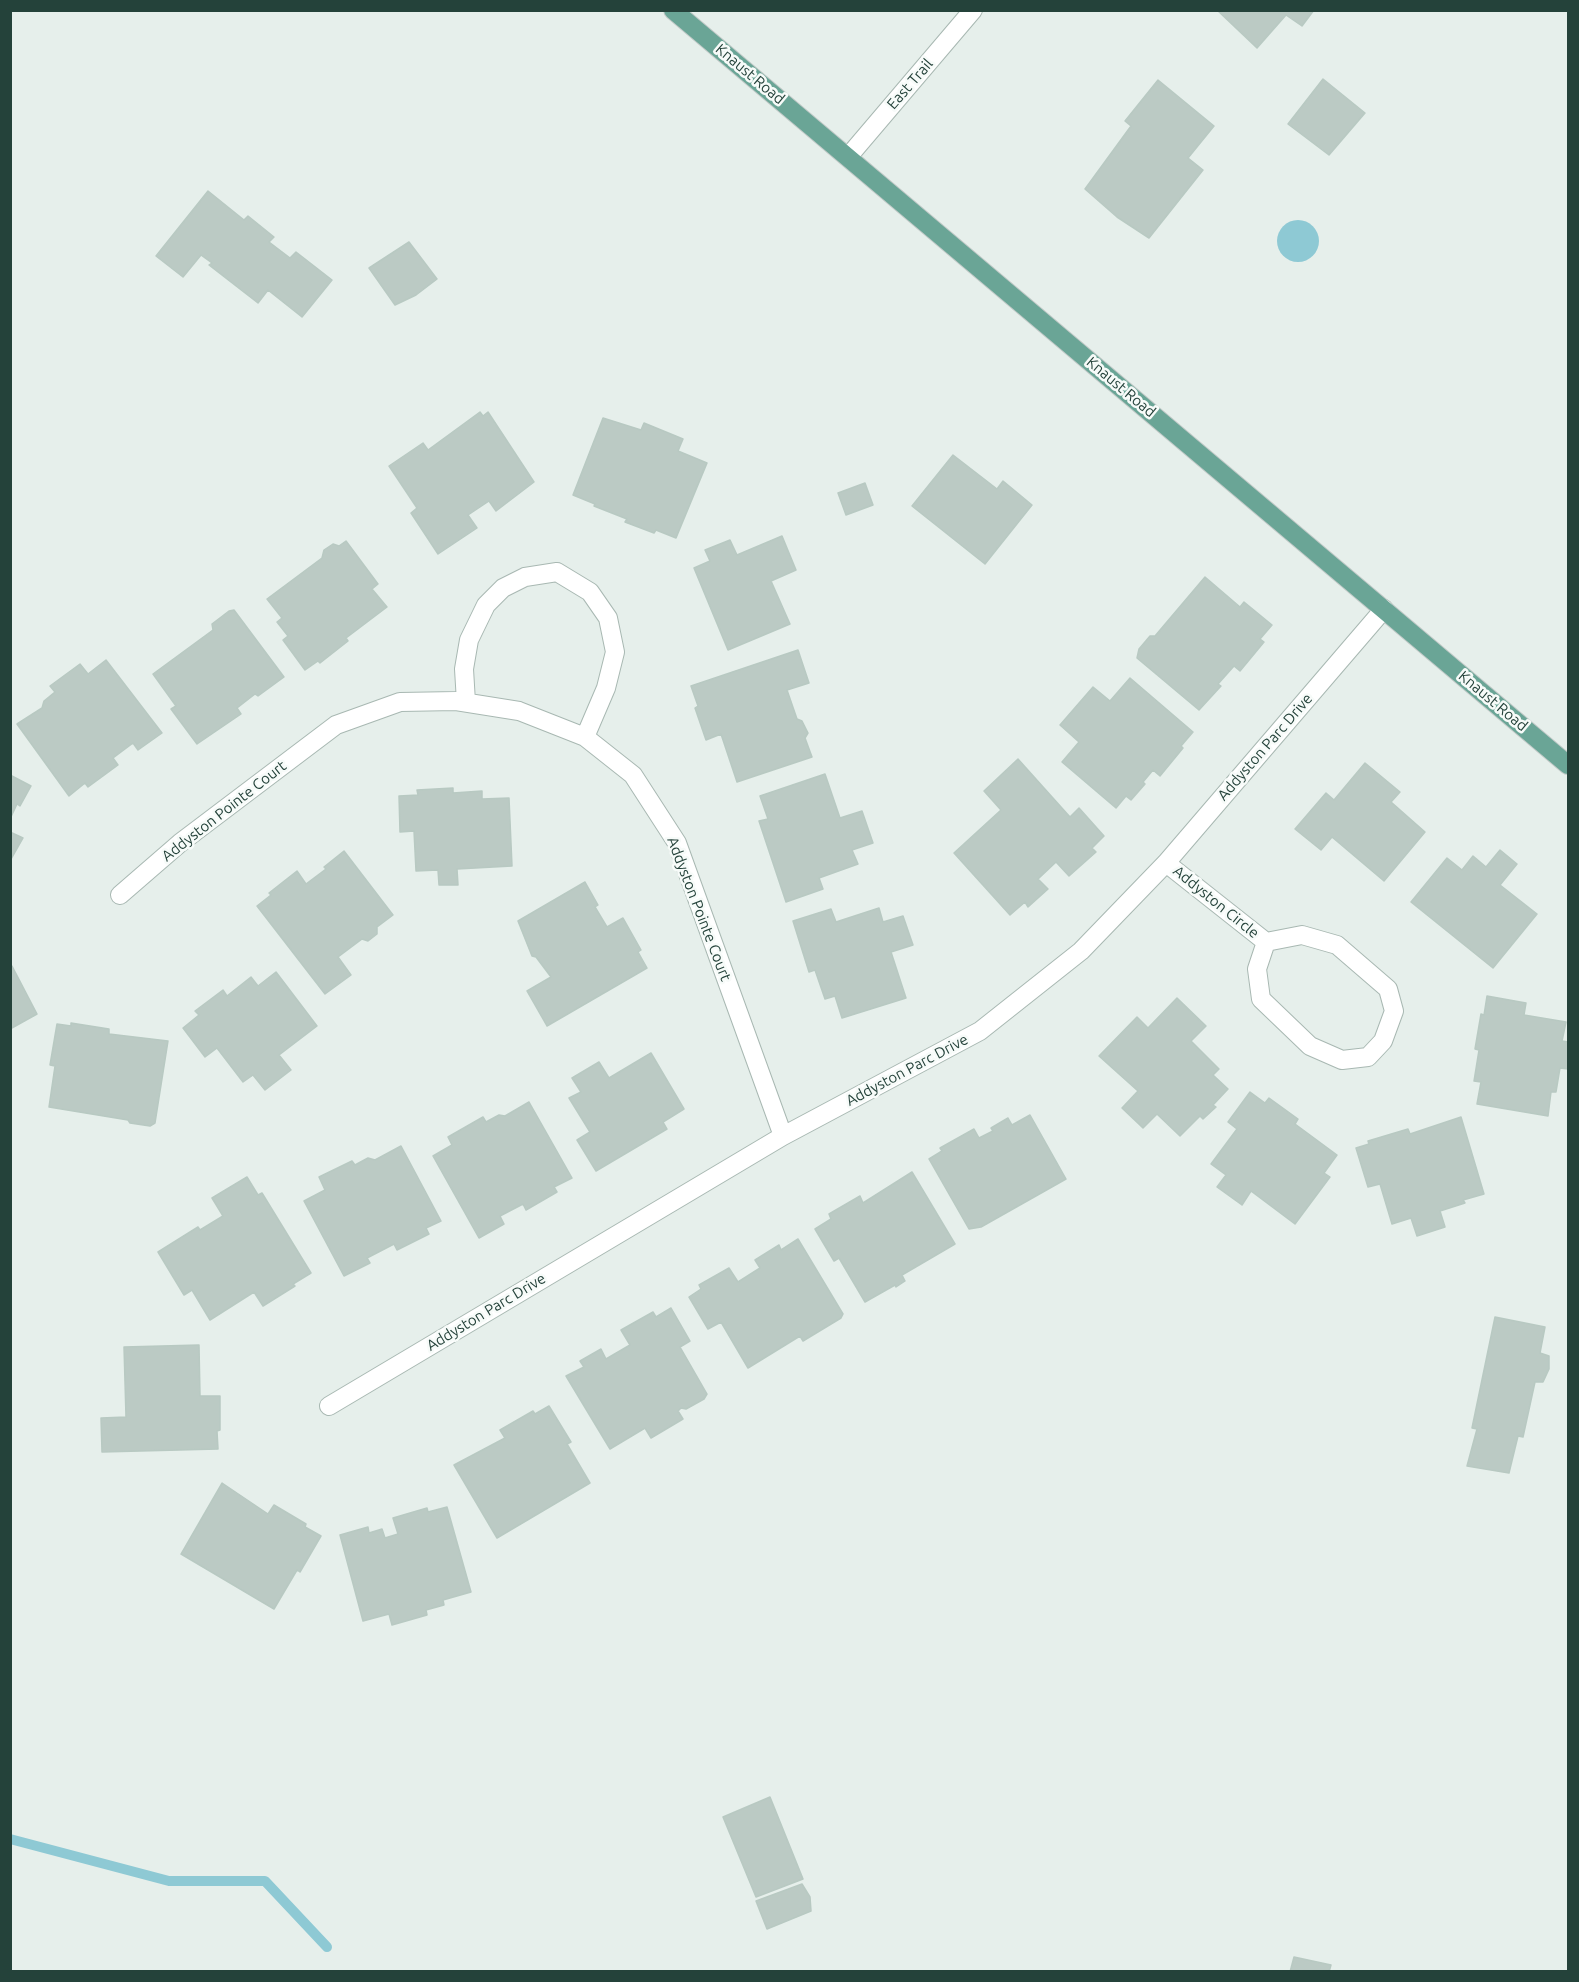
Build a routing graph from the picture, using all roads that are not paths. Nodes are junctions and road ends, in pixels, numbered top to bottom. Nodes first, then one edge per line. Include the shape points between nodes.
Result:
1 (673, 10) edge
2 (973, 10) edge
3 (848, 157) junction
4 (1384, 609) junction
5 (466, 702) junction
6 (585, 737) junction
7 (1569, 765) edge
8 (1166, 863) junction
9 (120, 895) dead end
10 (1266, 942) junction
11 (783, 1136) junction
12 (329, 1406) dead end

1 - 3 main road, Knaust Road
2 - 3 street, East Trail
3 - 4 main road, Knaust Road
4 - 7 main road, Knaust Road
4 - 8 street, Addyston Parc Drive
5 - 6 street, Addyston Pointe Court via 519,711
5 - 6 street via 464,669 469,640 486,605 503,588 525,577 557,572 590,592 608,618 615,652 606,688
5 - 9 street, Addyston Pointe Court via 400,702 336,724 180,843
6 - 11 street, Addyston Pointe Court via 633,775 677,843
8 - 10 street, Addyston Circle
8 - 11 street, Addyston Parc Drive via 1081,951 980,1031
10 - 10 street, Addyston Circle via 1302,935 1337,945 1388,989 1394,1011 1383,1041 1368,1057 1342,1060 1310,1046 1261,999 1257,969
11 - 12 street, Addyston Parc Drive

